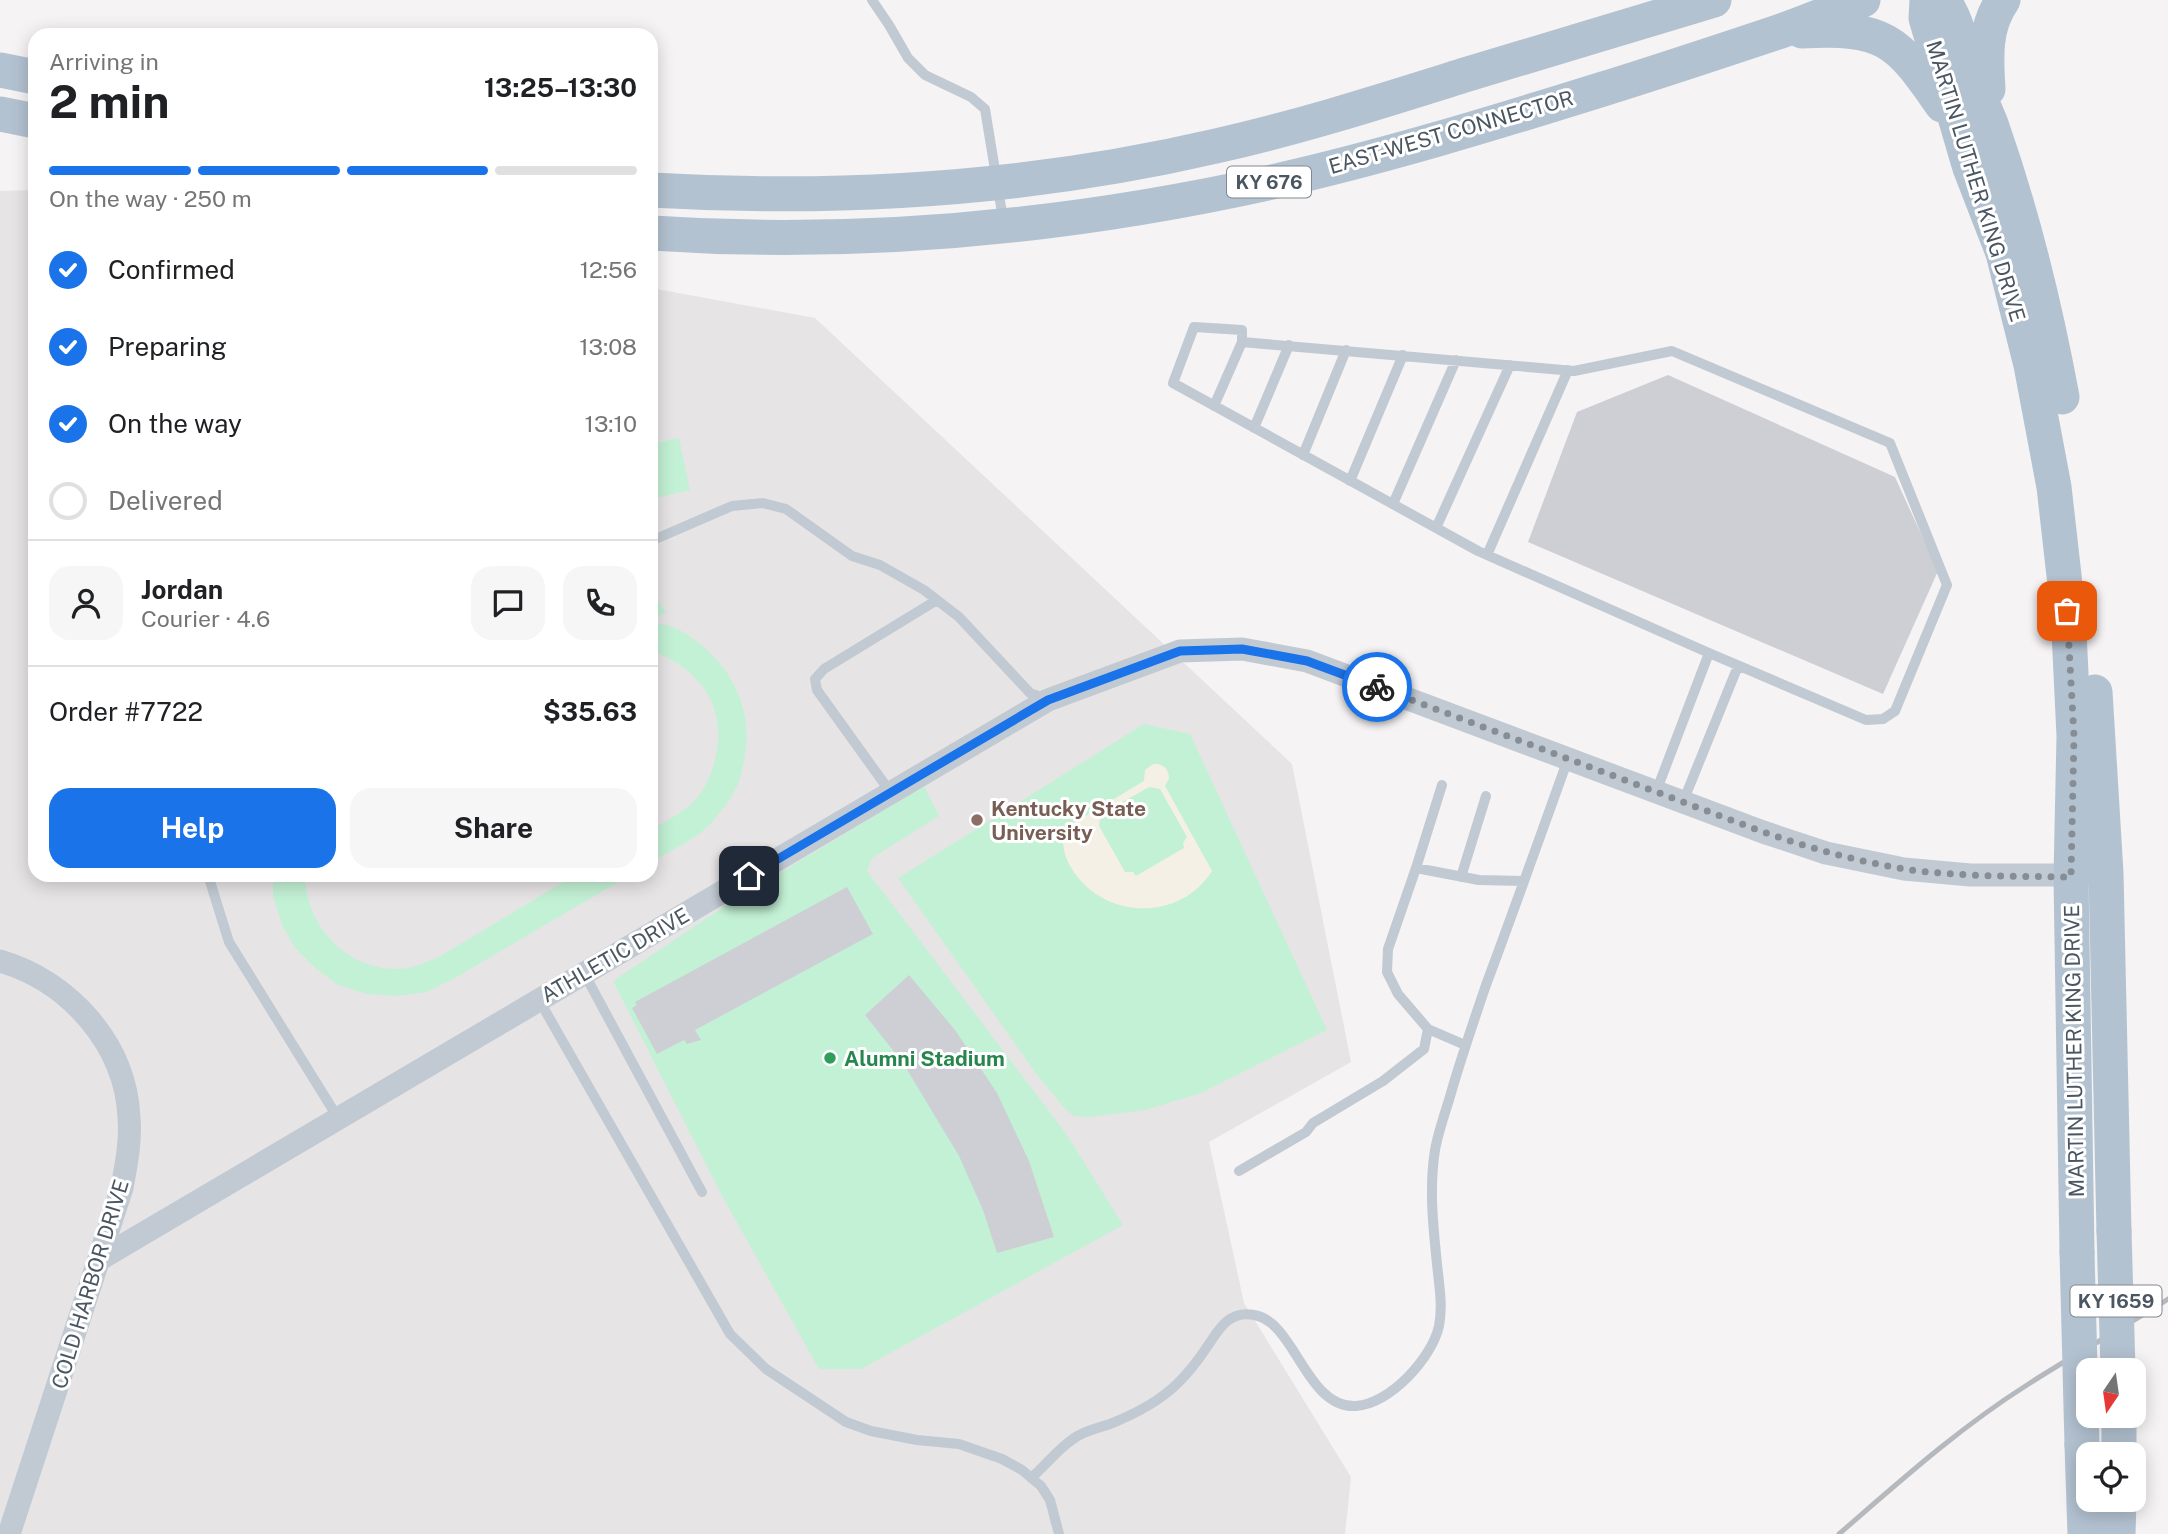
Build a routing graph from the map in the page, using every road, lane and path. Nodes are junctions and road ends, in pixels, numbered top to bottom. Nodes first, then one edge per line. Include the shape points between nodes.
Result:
1 (872, 0) edge
2 (1714, 0) edge
3 (1863, 0) edge
4 (1927, 0) edge
5 (1943, 0) edge
6 (2003, 0) edge
7 (1778, 32) junction
8 (0, 70) edge
9 (28, 76) edge
10 (0, 114) edge
11 (28, 120) edge
12 (1974, 126) junction
13 (998, 183) junction
14 (658, 190) edge
15 (1004, 226) junction
16 (658, 233) edge
17 (1242, 342) junction
18 (1289, 345) junction
19 (1346, 350) junction
20 (1403, 355) junction
21 (1456, 360) junction
22 (1510, 365) junction
23 (1568, 370) junction
24 (1214, 406) junction
25 (1254, 428) junction
26 (1303, 455) junction
27 (1350, 481) junction
28 (1393, 504) junction
29 (1436, 528) junction
30 (658, 538) edge
31 (1487, 555) junction
32 (937, 600) junction
33 (1709, 653) junction
34 (1738, 666) junction
35 (1048, 700) junction
36 (1568, 759) junction
37 (1442, 785) dead end
38 (1656, 792) junction
39 (891, 793) junction
40 (1486, 796) dead end
41 (1683, 802) junction
42 (1416, 868) junction
43 (2106, 873) junction
44 (1461, 877) junction
45 (2071, 877) junction
46 (1524, 881) junction
47 (210, 882) edge
48 (0, 961) edge
49 (584, 973) junction
50 (540, 1000) junction
51 (1428, 1029) junction
52 (1465, 1045) junction
53 (338, 1118) junction
54 (1239, 1171) dead end
55 (702, 1192) dead end
56 (100, 1259) junction
57 (2118, 1358) edge
58 (1031, 1478) junction
59 (2119, 1512) edge
60 (9, 1534) edge
61 (1059, 1534) edge
62 (2085, 1534) edge
63 (2118, 1534) edge

1 - 13 lane via 908,58 925,75 971,97 985,109
2 - 13 main road, KY 676 via 1272,133 1155,159
3 - 7 main road, EAST-WEST CONNECTOR / KY 676
4 - 12 main road, MARTIN LUTHER KING DRIVE / KY 1659 via 1926,18
5 - 12 main road, MARTIN LUTHER KING DRIVE / KY 1659 via 1952,13 1971,77
6 - 12 main road via 1987,41
7 - 12 main road via 1839,30 1885,40
7 - 15 main road, EAST-WEST CONNECTOR / KY 676 via 1530,111 1310,172 1149,206
8 - 9 main road
10 - 11 main road
12 - 43 main road, MARTIN LUTHER KING DRIVE / KY 1659 via 2036,278 2073,453 2092,631
12 - 45 main road, MARTIN LUTHER KING DRIVE / KY 1659 via 1970,168 2003,253 2031,365 2054,487 2072,673
13 - 14 main road, KY 676 via 839,194
13 - 15 lane
15 - 16 main road, EAST-WEST CONNECTOR / KY 676 via 820,238
17 - 18 lane
17 - 24 lane
17 - 24 lane via 1242,330 1194,327 1173,383
18 - 19 lane
18 - 25 lane
19 - 20 lane
19 - 26 lane
20 - 21 lane
20 - 27 lane
21 - 22 lane
21 - 28 lane
22 - 23 lane
22 - 29 lane
23 - 31 lane
23 - 34 lane via 1672,351 1889,443 1947,585 1895,711 1883,719 1866,720
24 - 25 lane
25 - 26 lane
26 - 27 lane
27 - 28 lane
28 - 29 lane
29 - 31 lane
30 - 32 lane via 732,506 763,503 786,509 852,556 880,565
31 - 33 lane
32 - 35 lane via 959,617 1030,693
32 - 39 lane via 824,669 815,679 817,690
33 - 34 lane
33 - 38 lane
34 - 41 lane
35 - 36 street, ATHLETIC DRIVE via 1180,651 1242,649 1307,661
35 - 39 street, ATHLETIC DRIVE
36 - 38 street, ATHLETIC DRIVE
36 - 46 lane
37 - 42 lane
38 - 41 street, ATHLETIC DRIVE
39 - 49 street, ATHLETIC DRIVE
40 - 44 lane
41 - 45 street, ATHLETIC DRIVE via 1826,853 1904,869
42 - 44 lane
42 - 51 lane via 1388,949 1387,972 1398,994
43 - 45 street, ATHLETIC DRIVE
43 - 57 main road, MARTIN LUTHER KING DRIVE / KY 1659, bridge
44 - 46 lane
45 - 62 main road, MARTIN LUTHER KING DRIVE / KY 1659, bridge
46 - 52 lane
47 - 53 lane via 229,942
48 - 56 street, COLD HARBOR DRIVE via 47,982 79,1008 105,1040 121,1076 130,1117 127,1163
49 - 50 street, ATHLETIC DRIVE
49 - 55 lane
50 - 53 street, ATHLETIC DRIVE
50 - 58 lane via 730,1334 766,1369 846,1422 906,1438 959,1444 1002,1459
51 - 52 lane
51 - 54 lane via 1424,1049 1383,1081
52 - 58 lane via 1431,1176 1439,1327 1415,1369 1375,1401 1344,1405 1321,1390 1272,1323 1257,1315 1233,1316 1220,1325 1180,1382 1137,1413 1074,1437
53 - 56 street, ATHLETIC DRIVE
56 - 60 street, COLD HARBOR DRIVE
58 - 61 lane via 1050,1500
59 - 63 main road

